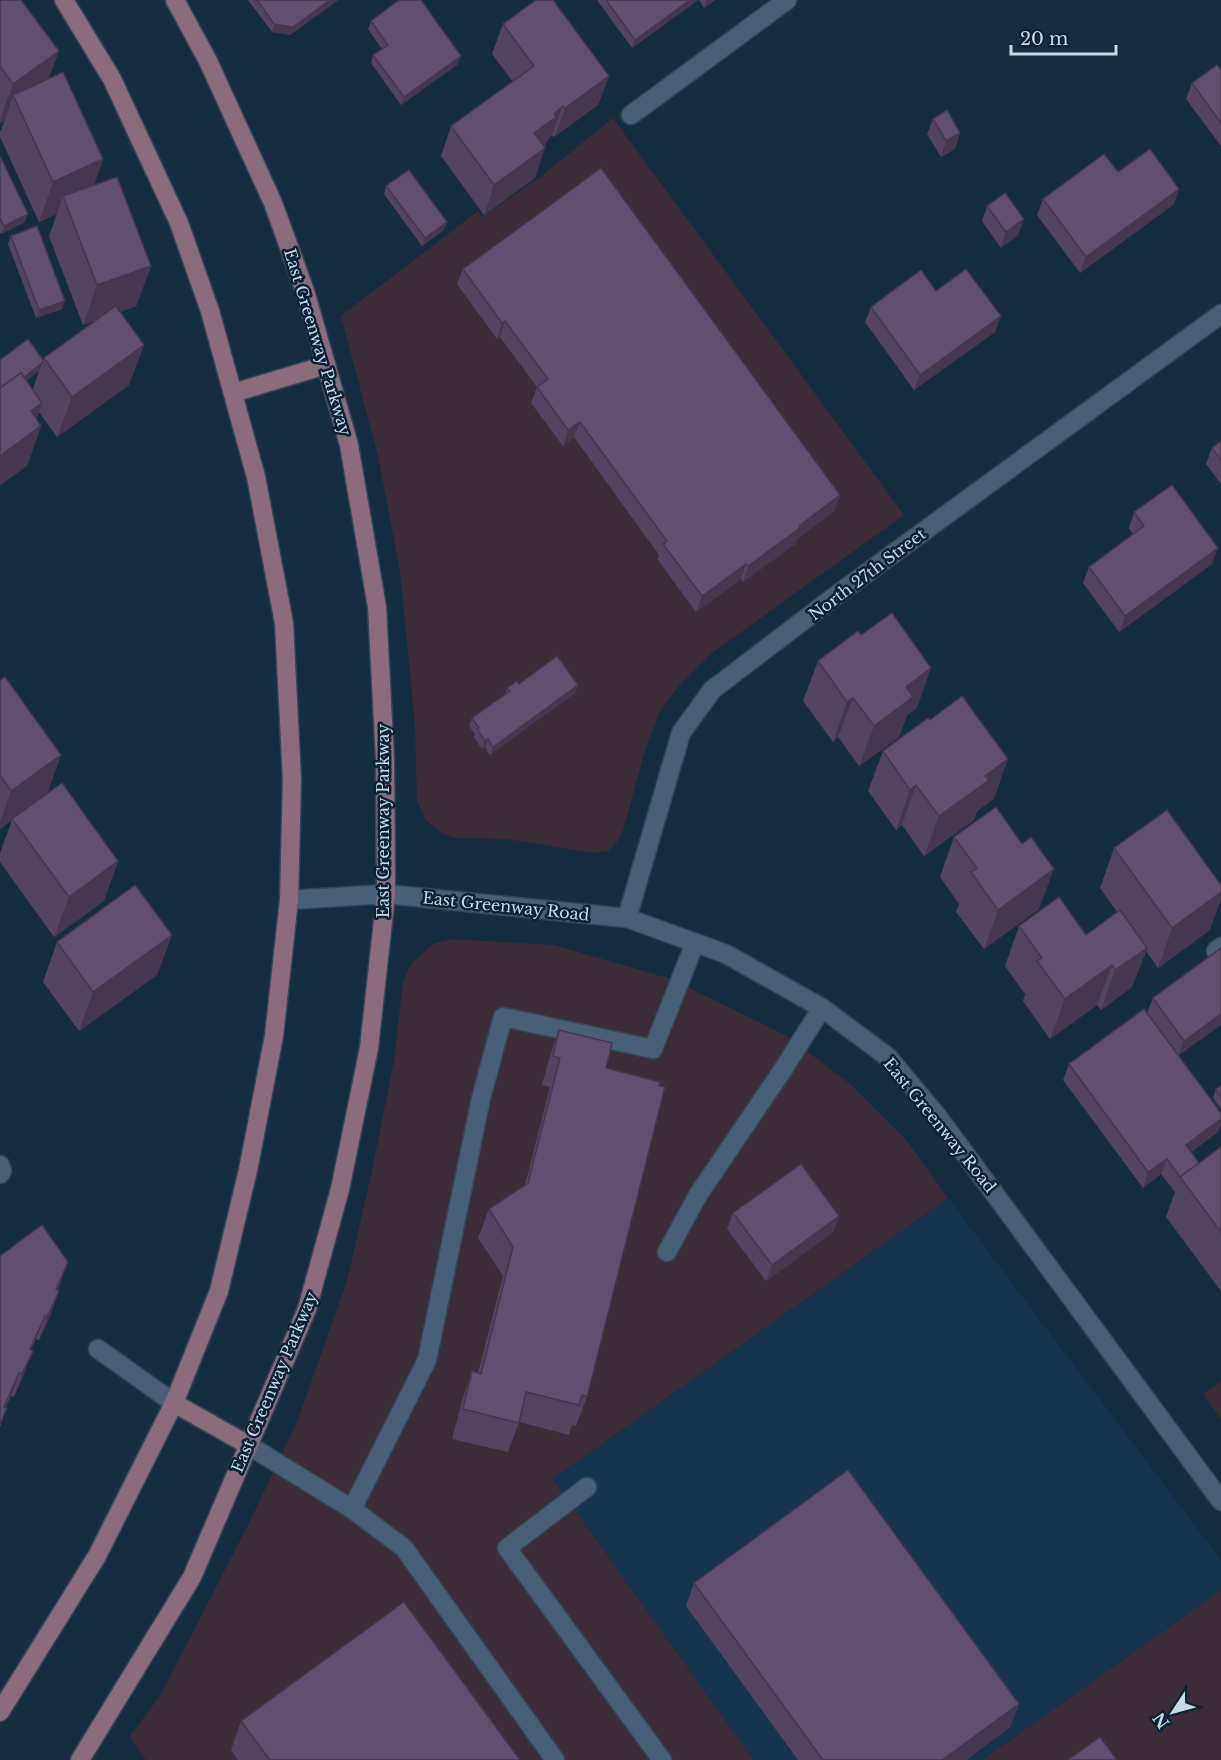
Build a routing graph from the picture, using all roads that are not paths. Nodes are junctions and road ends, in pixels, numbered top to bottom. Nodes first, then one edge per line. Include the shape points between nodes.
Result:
1 (64, 0) edge
2 (175, 0) edge
3 (787, 0) edge
4 (631, 115) dead end
5 (1221, 314) edge
6 (326, 365) junction
7 (233, 393) junction
8 (386, 894) junction
9 (289, 900) junction
10 (627, 918) junction
11 (694, 943) junction
12 (822, 1008) junction
13 (667, 1252) dead end
14 (98, 1349) dead end
15 (174, 1403) junction
16 (248, 1445) junction
17 (587, 1486) dead end
18 (1221, 1501) edge
19 (352, 1509) junction
20 (0, 1712) edge
21 (81, 1760) edge
22 (555, 1760) edge
23 (662, 1760) edge

1 - 7 main road via 112,78 179,223
2 - 6 main road, East Greenway Parkway via 208,61 273,203 305,291
3 - 4 street
5 - 10 street, North 27th Street via 712,690 681,733
6 - 7 main road
6 - 8 main road, East Greenway Parkway via 349,445 377,607 385,759
7 - 9 main road via 256,477 284,622 292,780
8 - 9 street, East Greenway Road
8 - 10 street, East Greenway Road
8 - 16 main road, East Greenway Parkway via 369,1048 340,1189 308,1309
9 - 15 main road via 274,1036 248,1170 219,1291
10 - 11 street, East Greenway Road
11 - 12 street, East Greenway Road via 726,954
11 - 19 street via 653,1049 503,1017 481,1098 427,1360
12 - 13 street via 698,1195
12 - 18 street, East Greenway Road via 888,1057 938,1117
14 - 15 street
15 - 16 main road
15 - 20 main road via 97,1556
16 - 19 street
16 - 21 main road, East Greenway Parkway via 192,1577
17 - 23 street via 507,1548
19 - 22 street via 404,1548

